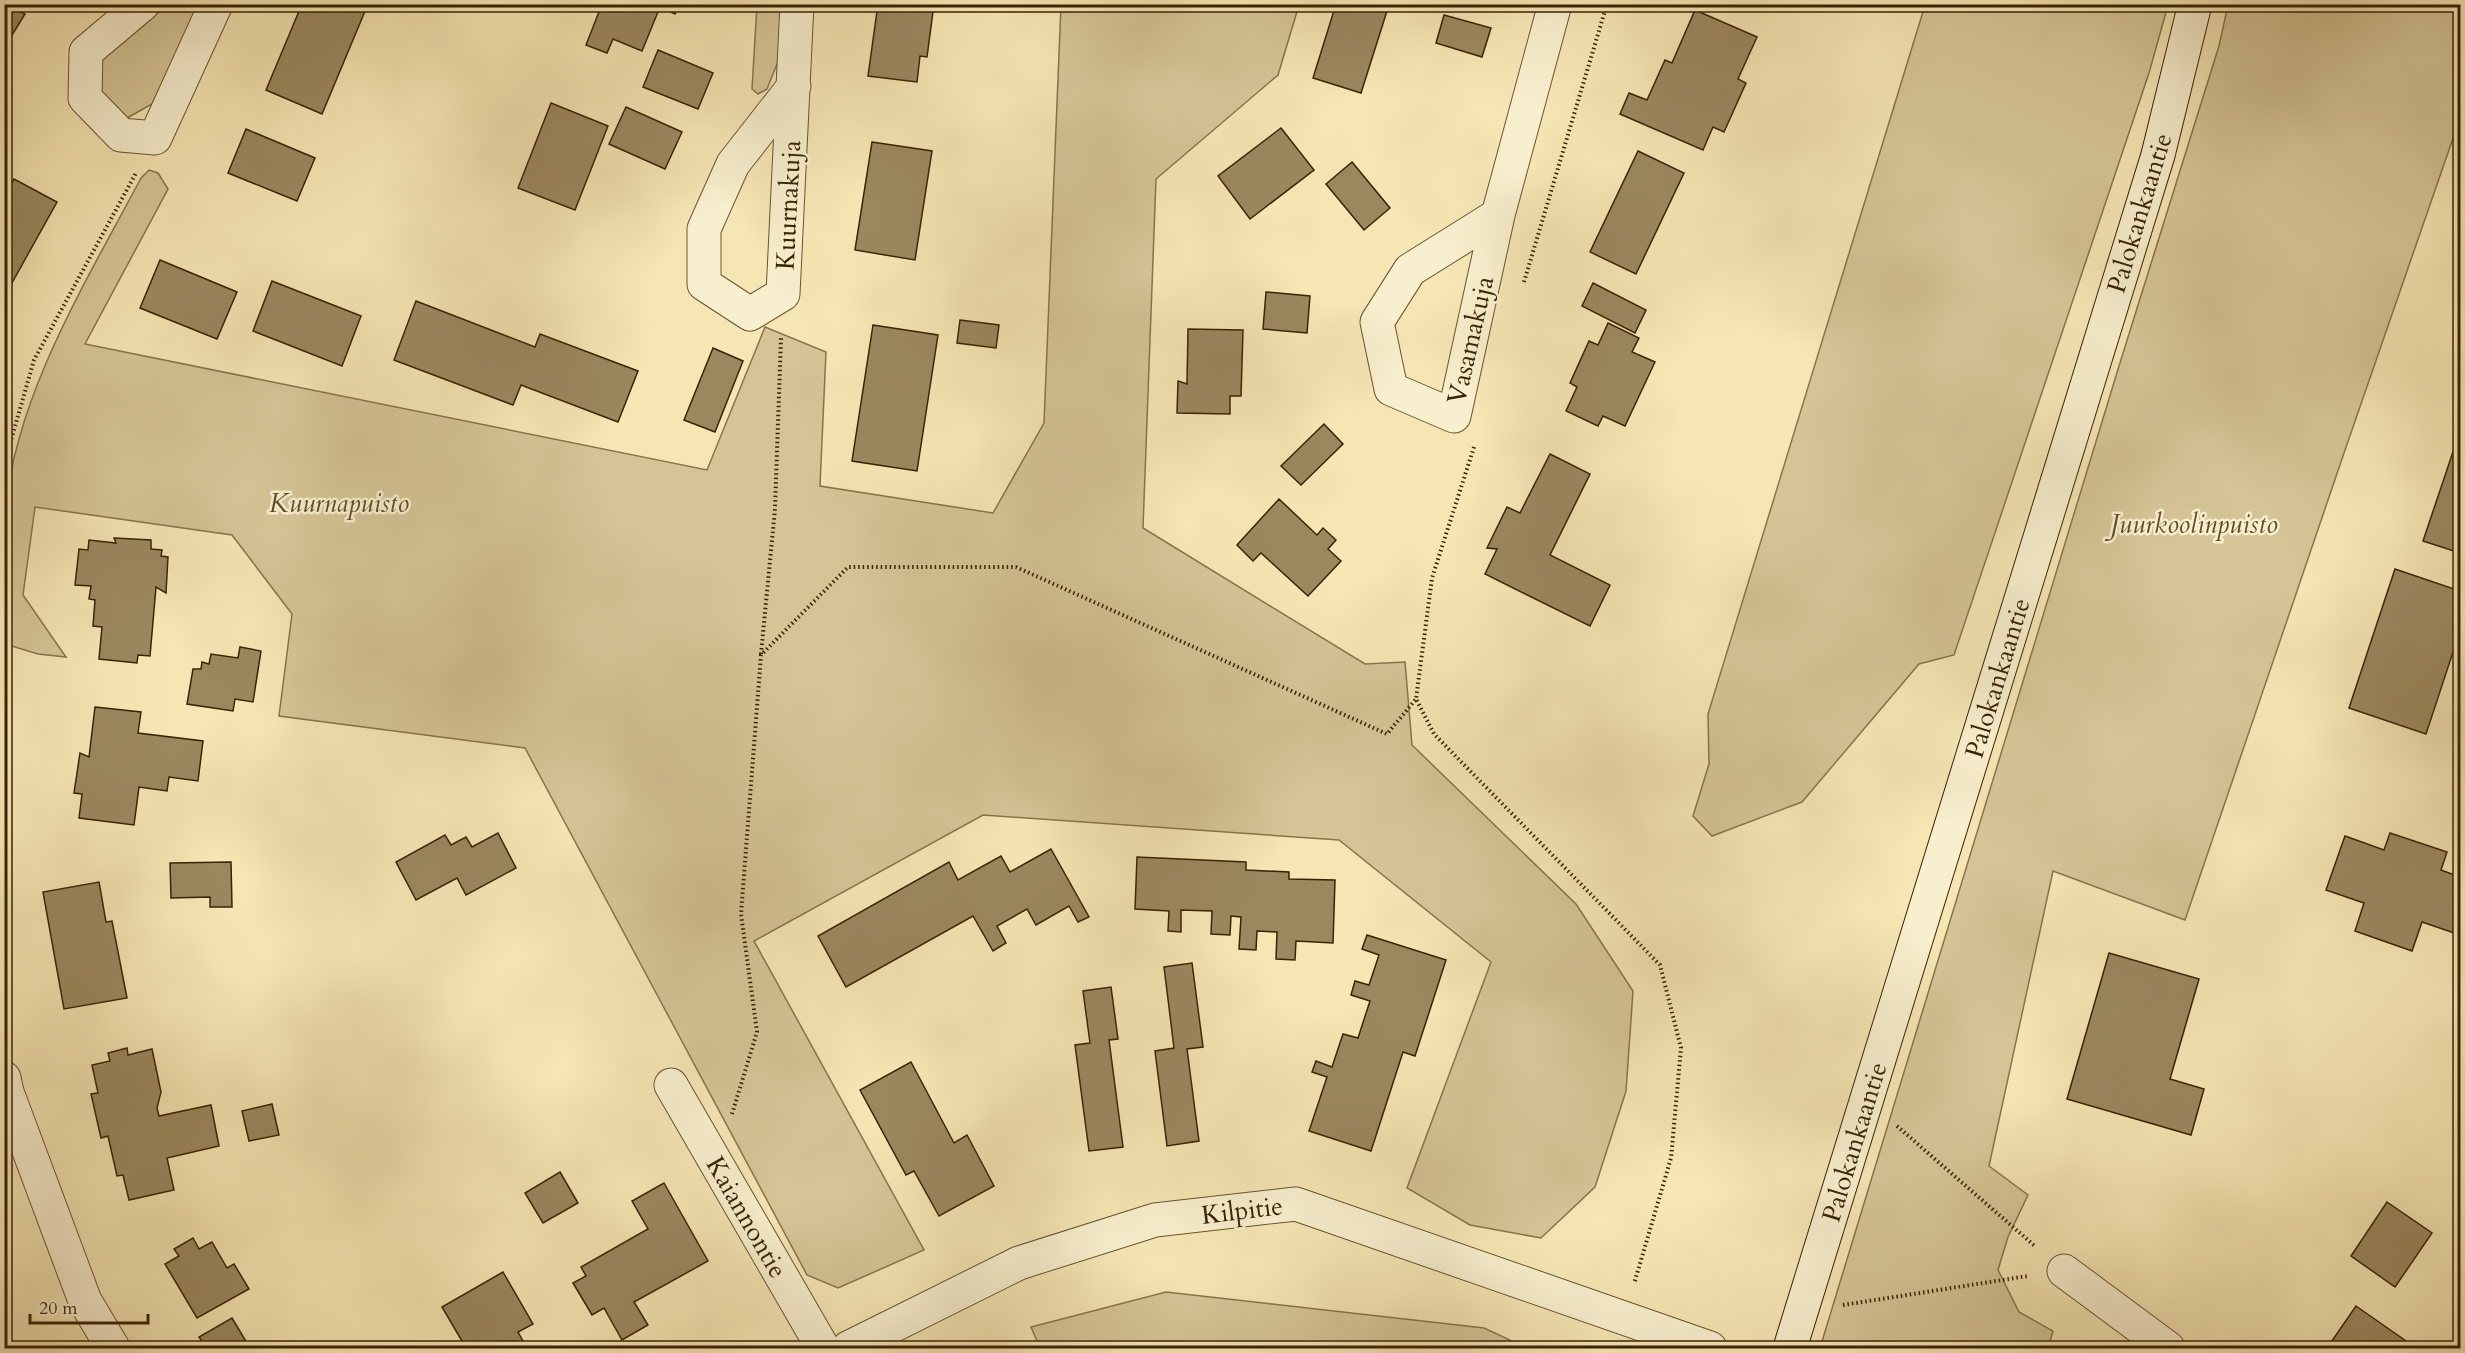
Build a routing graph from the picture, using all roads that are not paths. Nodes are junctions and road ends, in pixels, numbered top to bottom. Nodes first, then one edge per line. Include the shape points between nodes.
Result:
1 (143, 4) edge
2 (216, 4) edge
3 (797, 4) edge
4 (1555, 4) edge
5 (2195, 4) edge
6 (794, 86) junction
7 (1498, 215) junction
8 (4, 1078) edge
9 (671, 1085) dead end
10 (2064, 1271) road end
11 (113, 1348) edge
12 (823, 1348) edge
13 (848, 1348) edge
14 (1710, 1348) edge
15 (1790, 1348) edge
16 (2168, 1348) edge

1 - 2 street via 86,52 86,98 121,135 155,138
3 - 6 street, Kuurnakuja
4 - 7 street, Vasamakuja
5 - 15 street, Palokankaantie via 2158,155
6 - 6 street, Kuurnakuja via 733,164 704,229 704,284 750,314 783,294
7 - 7 street, Vasamakuja via 1410,270 1377,322 1391,389 1454,416
8 - 11 street via 85,1301
9 - 12 street, Kaiannontie
10 - 16 street
13 - 14 street, Kilpitie via 1019,1263 1155,1220 1296,1204

